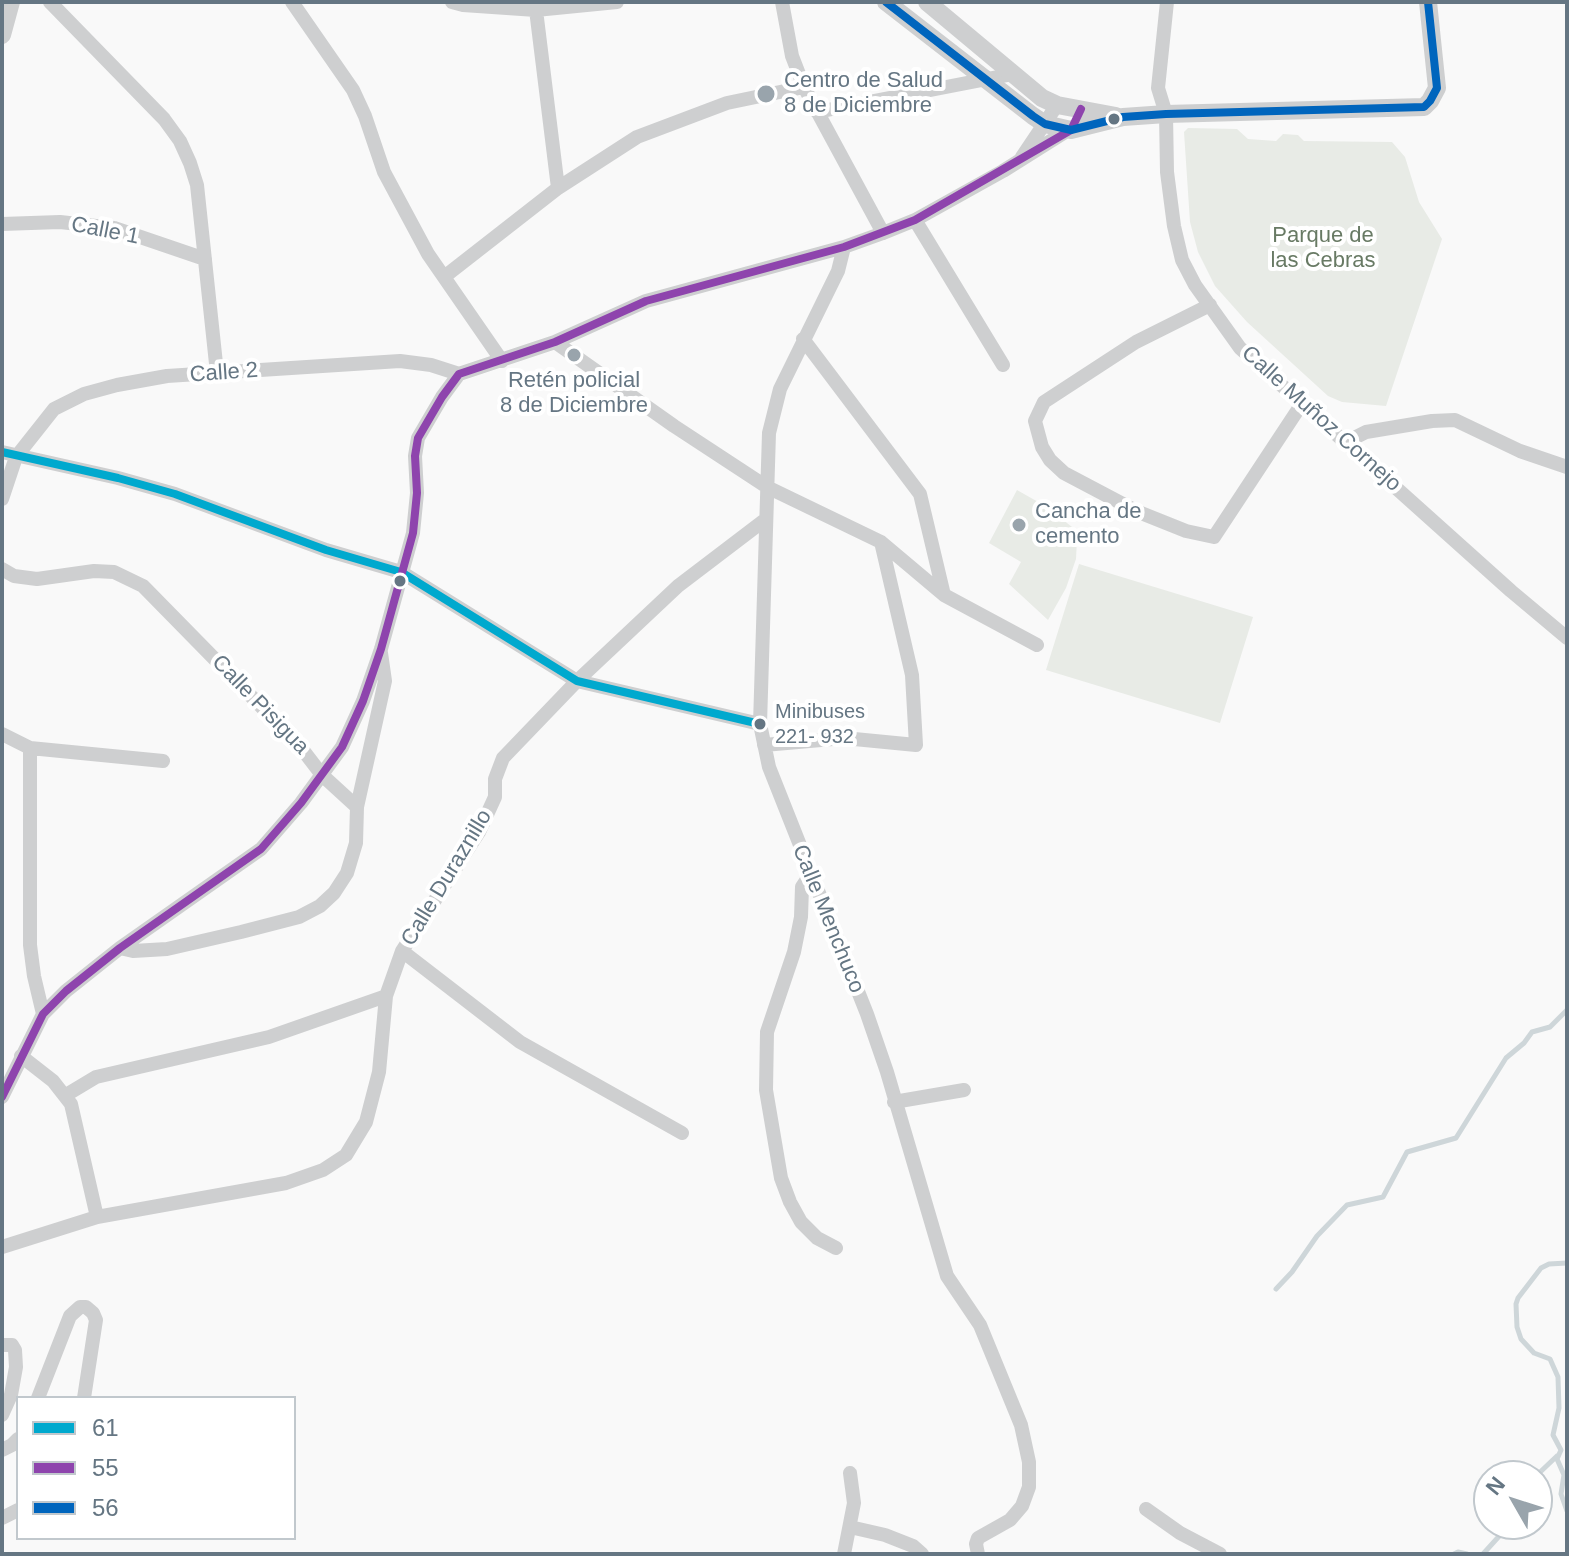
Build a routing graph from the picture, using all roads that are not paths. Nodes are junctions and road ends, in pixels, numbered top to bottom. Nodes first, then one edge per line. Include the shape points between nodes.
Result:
1 (11, 2) edge
2 (50, 2) edge
3 (292, 2) edge
4 (452, 2) edge
5 (617, 2) edge
6 (782, 2) edge
7 (886, 2) edge
8 (927, 2) edge
9 (1167, 2) edge
10 (1428, 2) edge
11 (536, 10) junction
12 (2, 35) edge
13 (1013, 74) junction
14 (989, 80) junction
15 (804, 87) junction
16 (1057, 105) junction
17 (1081, 109) junction
18 (817, 112) junction
19 (1166, 114) junction
20 (1123, 117) junction
21 (1045, 124) junction
22 (1071, 130) junction
23 (1019, 160) junction
24 (558, 188) junction
25 (915, 220) junction
26 (2, 224) edge
27 (883, 233) junction
28 (844, 247) junction
29 (205, 259) junction
30 (444, 277) junction
31 (1210, 305) junction
32 (803, 339) junction
33 (555, 342) junction
34 (502, 361) junction
35 (1003, 365) dead end
36 (217, 373) junction
37 (459, 374) junction
38 (1303, 402) junction
39 (1346, 442) junction
40 (9, 454) edge
41 (1567, 467) edge
42 (767, 487) junction
43 (2, 499) edge
44 (766, 519) junction
45 (881, 542) junction
46 (2, 569) edge
47 (401, 572) junction
48 (944, 595) junction
49 (1567, 638) edge
50 (1037, 645) dead end
51 (381, 649) junction
52 (577, 681) junction
53 (760, 724) junction
54 (2, 734) edge
55 (764, 745) junction
56 (30, 748) junction
57 (163, 761) dead end
58 (322, 775) junction
59 (357, 807) junction
60 (810, 875) junction
61 (120, 948) junction
62 (402, 951) junction
63 (386, 996) junction
64 (43, 1014) junction
65 (21, 1056) junction
66 (964, 1090) dead end
67 (66, 1095) junction
68 (2, 1097) edge
69 (894, 1102) junction
70 (682, 1133) dead end
71 (97, 1217) junction
72 (2, 1247) edge
73 (836, 1248) dead end
74 (2, 1345) edge
75 (39, 1396) edge
76 (84, 1396) edge
77 (2, 1415) edge
78 (850, 1473) dead end
79 (1146, 1509) dead end
80 (850, 1527) junction
81 (844, 1554) edge
82 (922, 1554) edge
83 (978, 1554) edge
84 (1220, 1554) edge

1 - 12 street
2 - 29 street via 141,93 180,141 197,185
3 - 30 street via 353,90 384,172
4 - 11 street
5 - 11 street
6 - 15 street
7 - 14 street
8 - 13 street
9 - 19 street, Calle Muñoz Cornejo via 1158,88
10 - 19 street via 1437,88 1430,101 1416,108
11 - 24 street
13 - 14 street
13 - 16 street
14 - 18 street
14 - 21 street
15 - 18 street
15 - 24 street via 727,103 637,137
16 - 17 street
16 - 21 street
17 - 20 street
17 - 22 street
18 - 27 street
19 - 20 street
19 - 31 street, Calle Muñoz Cornejo via 1167,172 1182,260
20 - 22 street
21 - 22 street
21 - 23 street
22 - 23 street
23 - 25 street
24 - 30 street
25 - 27 street
25 - 35 street
26 - 29 street, Calle 1 via 60,222 114,228
27 - 28 street
28 - 32 street, Calle Menchuco via 838,271
28 - 33 street via 646,301
29 - 36 street
30 - 34 street
31 - 38 street, Calle Muñoz Cornejo via 1240,348
31 - 38 street via 1136,342 1044,402 1035,421 1050,460 1064,473 1136,511 1214,537
32 - 42 street, Calle Menchuco via 774,408
32 - 48 street via 920,494
33 - 34 street
33 - 42 street
34 - 37 street
36 - 37 street, Calle 2 via 400,361
36 - 40 street, Calle 2 via 117,385 65,402
37 - 47 street via 418,438 413,533
38 - 39 street, Calle Muñoz Cornejo
39 - 41 street via 1366,432 1455,420
39 - 49 street, Calle Muñoz Cornejo
40 - 43 street
40 - 47 street via 175,494
42 - 44 street, Calle Menchuco
42 - 45 street
44 - 52 street, Calle Duraznillo via 678,586
44 - 53 street, Calle Menchuco
45 - 48 street
45 - 55 street via 912,675 916,745 844,738
46 - 58 street, Calle Pisigua via 37,579 114,572 143,586
47 - 51 street
47 - 52 street
48 - 50 street
51 - 58 street via 354,722
51 - 59 street via 385,681
52 - 53 street
52 - 62 street, Calle Duraznillo via 503,758 495,797 479,832
53 - 55 street, Calle Menchuco
54 - 56 street
55 - 60 street, Calle Menchuco
56 - 57 street
56 - 64 street via 30,945
58 - 59 street, Calle Pisigua
58 - 61 street via 261,849
59 - 61 street via 356,843 347,873 320,906 299,917 167,949
60 - 69 street, Calle Menchuco via 867,1014
60 - 73 street via 802,887 794,952 767,1032 766,1090 790,1202 801,1222
61 - 64 street
62 - 63 street, Calle Duraznillo
62 - 70 street via 520,1042
63 - 67 street via 269,1037 96,1077
63 - 71 street, Calle Duraznillo via 379,1072 366,1122 346,1155 286,1183
64 - 65 street
65 - 67 street
65 - 68 street
66 - 69 street
67 - 71 street
69 - 83 street, Calle Menchuco via 947,1276 980,1325 1021,1425 1029,1462 1022,1506 1010,1520 978,1538
71 - 72 street
74 - 77 street via 12,1345 16,1367
75 - 76 street via 70,1316 86,1307 96,1320
78 - 80 street
79 - 84 street
80 - 81 street
80 - 82 street via 885,1535

